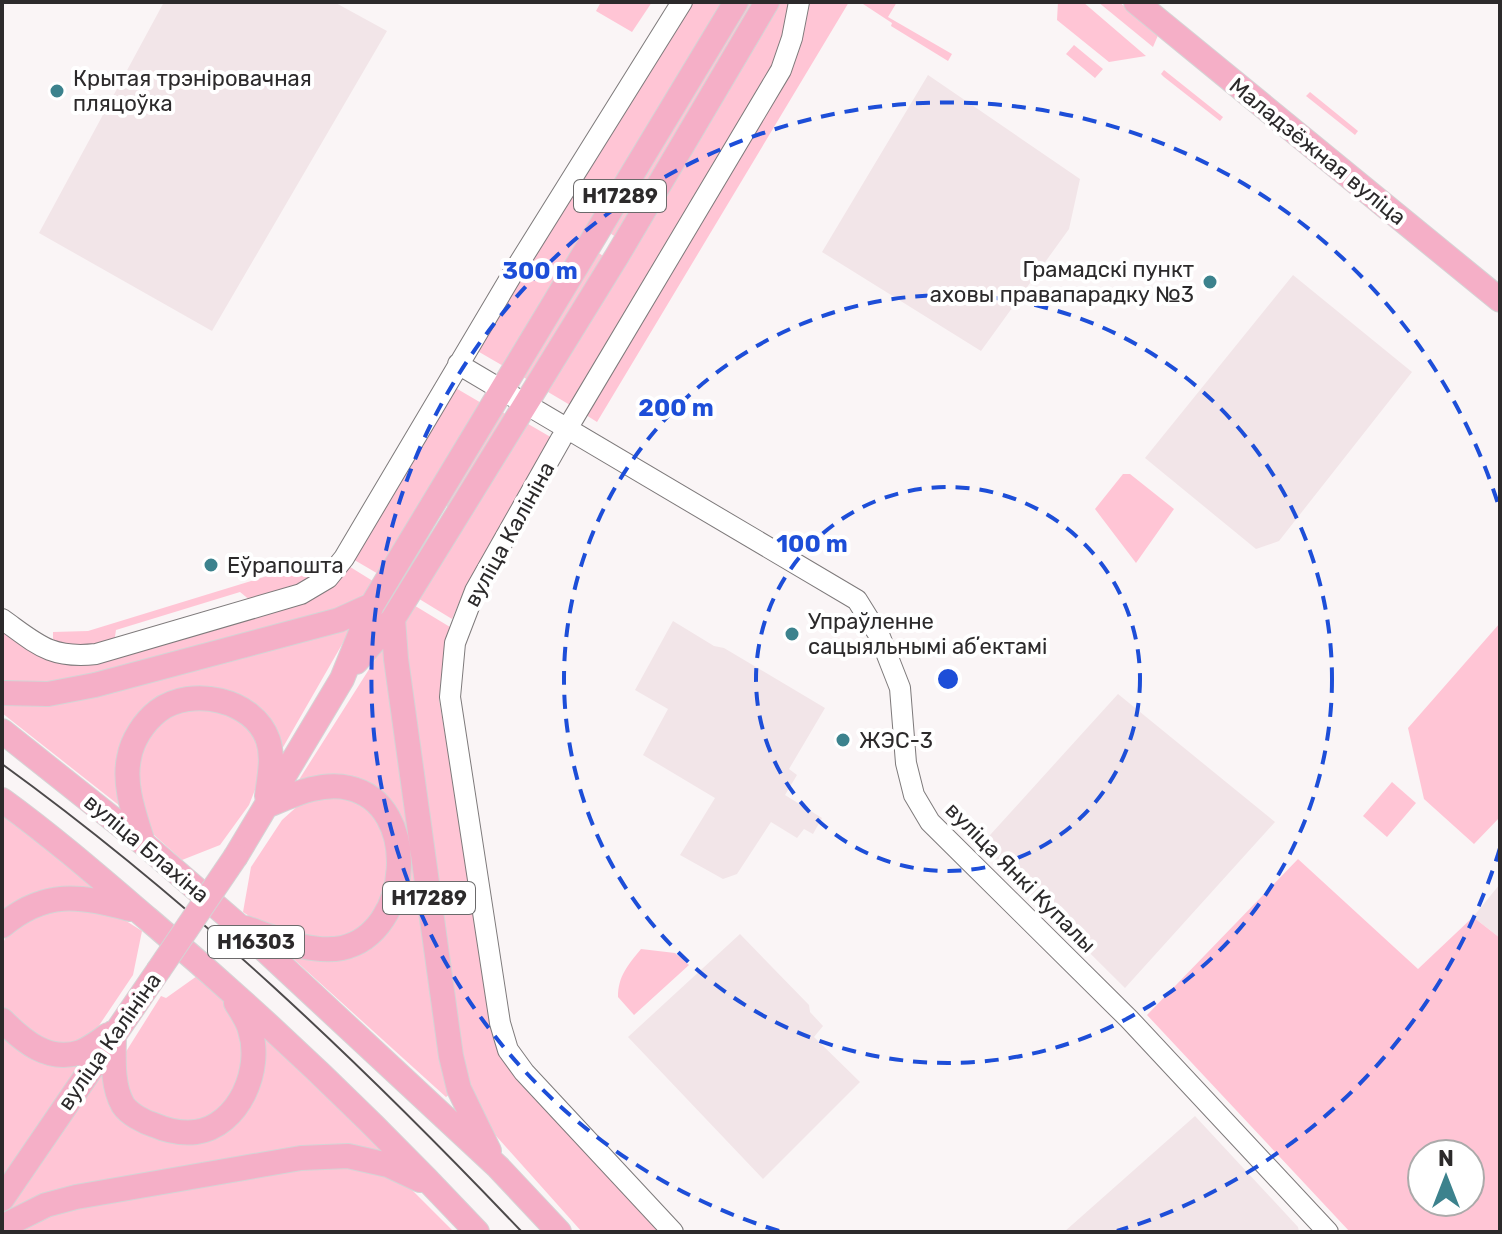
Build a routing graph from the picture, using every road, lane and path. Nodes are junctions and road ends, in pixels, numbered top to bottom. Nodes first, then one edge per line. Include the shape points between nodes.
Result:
1 (682, 2) edge
2 (736, 2) edge
3 (767, 2) edge
4 (799, 2) edge
5 (1136, 2) edge
6 (593, 241) junction
7 (617, 256) junction
8 (1500, 300) edge
9 (458, 364) junction
10 (503, 391) junction
11 (525, 404) junction
12 (568, 428) junction
13 (425, 518) junction
14 (447, 531) junction
15 (372, 605) junction
16 (2, 619) edge
17 (393, 619) junction
18 (342, 679) junction
19 (2, 693) edge
20 (2, 731) edge
21 (2, 800) edge
22 (266, 806) junction
23 (143, 843) junction
24 (138, 911) junction
25 (2, 926) edge
26 (239, 926) junction
27 (227, 987) junction
28 (2, 1020) edge
29 (114, 1032) junction
30 (498, 1167) junction
31 (436, 1188) junction
32 (2, 1199) edge
33 (2, 1227) edge
34 (477, 1232) edge
35 (559, 1232) edge
36 (673, 1232) edge
37 (1328, 1232) edge

1 - 9 street
2 - 6 main road, вуліца Калініна / Н17289
3 - 7 main road, вуліца Калініна / Н17289
4 - 12 street, вуліца Калініна via 781,70
5 - 8 main road, Маладзёжная вуліца
6 - 7 main road
6 - 10 main road, вуліца Калініна / Н17289
7 - 11 main road, вуліца Калініна / Н17289
9 - 10 street, вуліца Янкі Купалы
9 - 16 street via 328,578 301,594 72,657 32,640
10 - 11 street, вуліца Янкі Купалы
10 - 13 main road, вуліца Калініна / Н17289
11 - 12 street, вуліца Янкі Купалы
11 - 14 main road, вуліца Калініна / Н17289
12 - 36 street, вуліца Калініна via 475,591 455,643 450,697 508,1050
12 - 37 street, вуліца Янкі Купалы via 857,600 880,637 900,688 906,763 914,795 930,822 1129,1019
13 - 14 main road
13 - 15 main road, вуліца Калініна / Н17289
14 - 17 main road, вуліца Калініна / Н17289
15 - 18 main road, вуліца Калініна / Н17289
15 - 19 main road via 339,620 95,685 48,694
17 - 18 main road, вуліца Калініна / Н17289
17 - 30 main road, Н17289 via 451,1056 459,1089
18 - 22 main road, вуліца Калініна / Н17289
20 - 23 main road, вуліца Блахіна / Н16303
21 - 24 main road, Н16303
22 - 23 main road, Н17289 via 269,741 258,722 239,706 214,698 189,700 160,709 141,728 129,757 127,783
22 - 26 main road, Н17289 via 327,787 349,788 371,798 391,822 399,852 398,884 388,912 368,936 342,948 315,948
22 - 29 main road, вуліца Калініна / Н17289, bridge
23 - 26 main road, вуліца Блахіна / Н16303
24 - 25 main road via 93,898 57,898 25,907
24 - 27 main road, Н16303
26 - 30 main road, вуліца Блахіна / Н16303
27 - 29 main road via 250,1029 250,1079 222,1122 198,1132 173,1133 124,1106 114,1074
27 - 31 main road, Н16303
28 - 29 main road, Н17289 via 23,1041 59,1055 80,1052
29 - 32 main road, вуліца Калініна / Н17289
30 - 35 main road, Н16303
31 - 33 main road via 388,1165 348,1156 301,1158 76,1197
31 - 34 main road, Н16303

